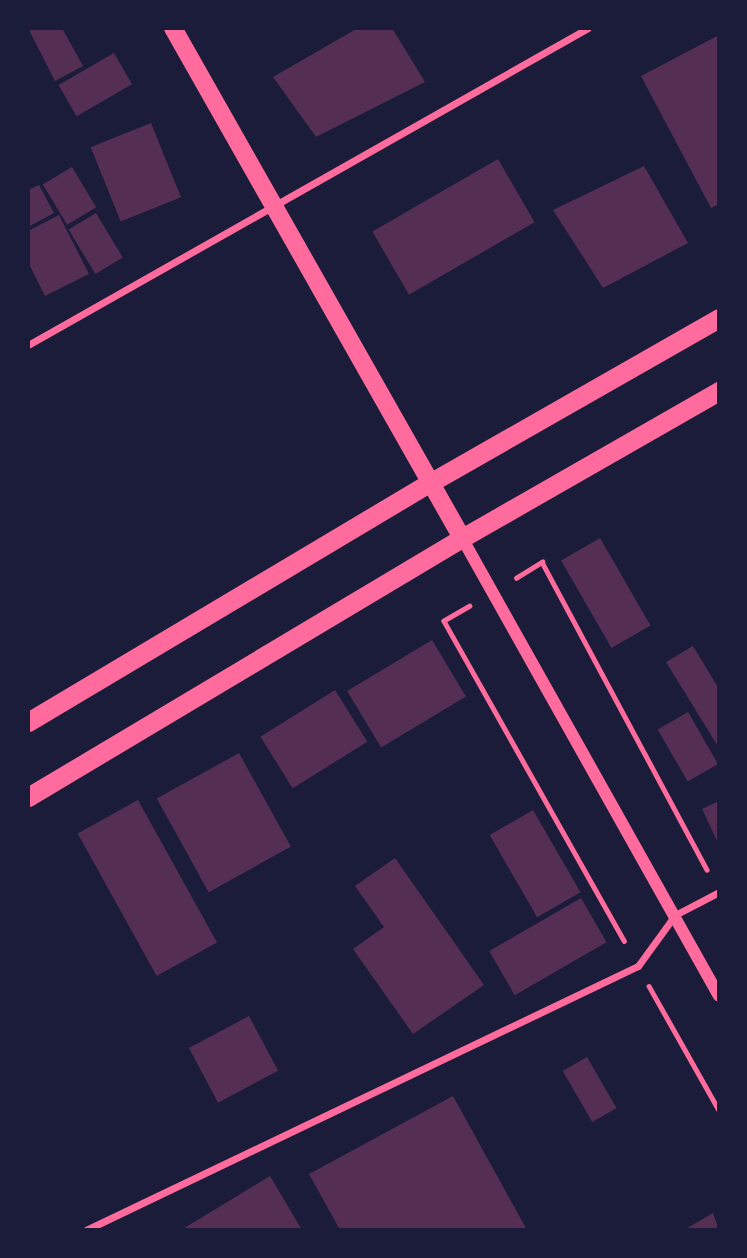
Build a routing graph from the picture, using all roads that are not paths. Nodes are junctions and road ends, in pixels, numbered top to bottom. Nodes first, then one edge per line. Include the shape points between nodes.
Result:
1 (173, 28) edge
2 (587, 28) edge
3 (272, 209) junction
4 (719, 318) edge
5 (28, 345) edge
6 (719, 391) edge
7 (428, 484) junction
8 (461, 538) junction
9 (28, 722) edge
10 (28, 797) edge
11 (719, 892) edge
12 (675, 915) junction
13 (719, 996) edge
14 (86, 1230) edge

1 - 3 main road
2 - 3 street
3 - 5 street
3 - 7 main road
4 - 7 highway
6 - 8 highway
7 - 8 main road
7 - 9 highway
8 - 10 highway
8 - 12 street
11 - 12 street
12 - 13 street
12 - 14 street via 638,966

